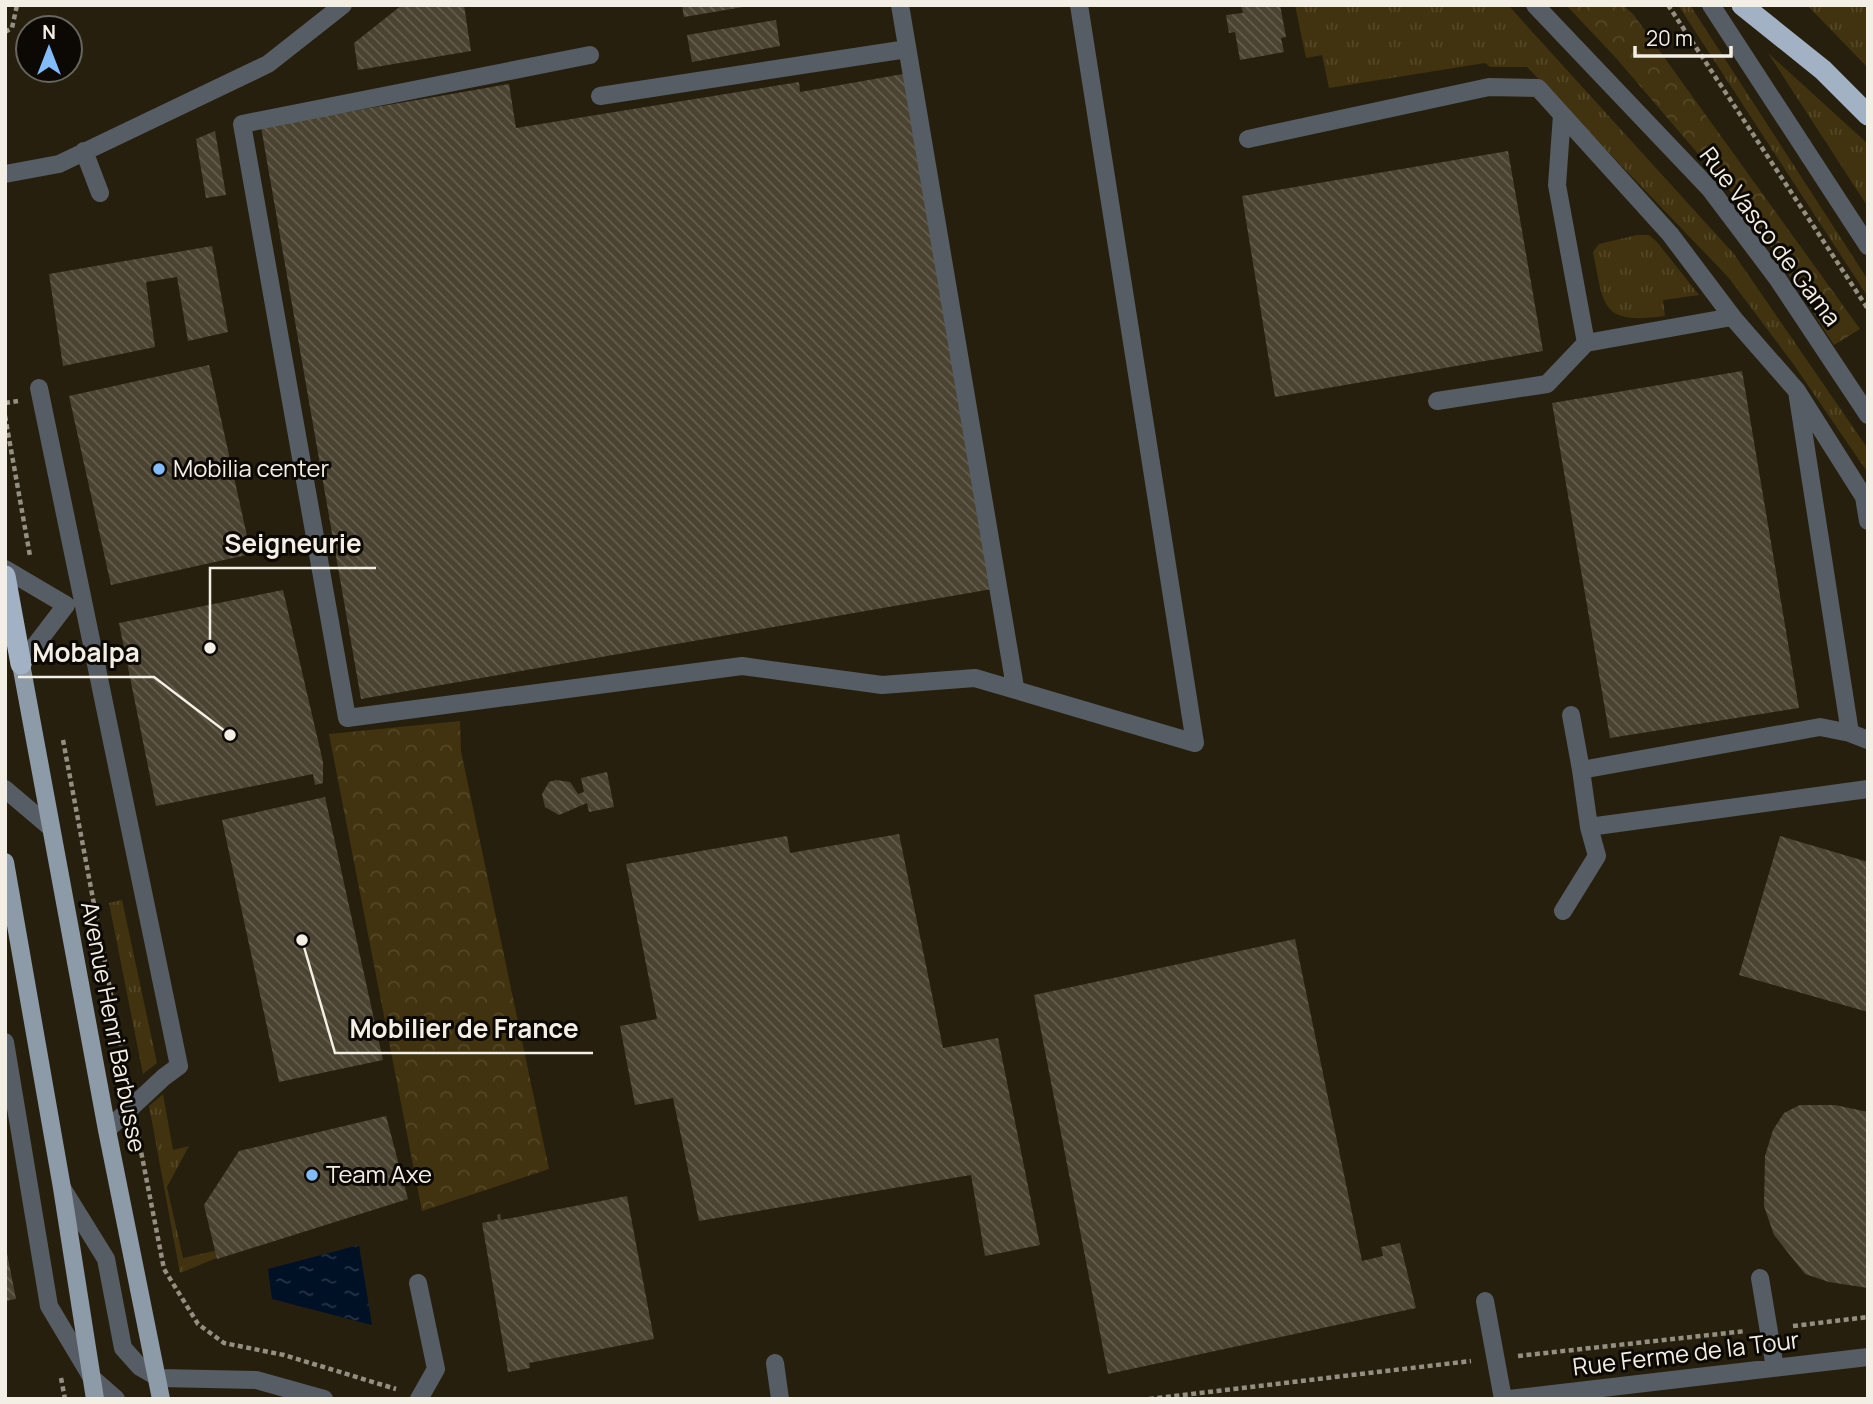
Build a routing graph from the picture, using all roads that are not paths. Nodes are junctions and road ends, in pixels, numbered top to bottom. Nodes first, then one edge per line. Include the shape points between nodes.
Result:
1 (343, 5) edge
2 (900, 5) edge
3 (1079, 5) edge
4 (1535, 5) edge
5 (1711, 5) edge
6 (1742, 5) edge
7 (907, 49) junction
8 (590, 55) dead end
9 (600, 96) dead end
10 (1562, 115) junction
11 (1868, 115) edge
12 (1248, 139) dead end
13 (84, 151) junction
14 (5, 174) edge
15 (100, 193) dead end
16 (1868, 246) edge
17 (1732, 317) junction
18 (1586, 342) junction
19 (39, 388) dead end
20 (1797, 391) junction
21 (1437, 401) dead end
22 (1868, 415) edge
23 (1868, 521) edge
24 (5, 569) edge
25 (5, 576) edge
26 (75, 603) junction
27 (21, 664) junction
28 (1015, 687) junction
29 (1571, 715) dead end
30 (1850, 733) junction
31 (1868, 740) edge
32 (1581, 770) junction
33 (5, 789) edge
34 (1868, 789) edge
35 (1589, 827) junction
36 (51, 828) junction
37 (6, 870) edge
38 (1563, 911) dead end
39 (5, 1042) edge
40 (107, 1130) junction
41 (62, 1188) junction
42 (1760, 1278) dead end
43 (418, 1283) dead end
44 (1485, 1301) dead end
45 (1868, 1357) edge
46 (775, 1363) dead end
47 (1775, 1368) junction
48 (92, 1378) junction
49 (159, 1378) junction
50 (1647, 1391) edge
51 (95, 1399) edge
52 (116, 1399) edge
53 (160, 1399) edge
54 (324, 1399) edge
55 (419, 1399) edge
56 (780, 1399) edge
57 (1503, 1399) edge
58 (1509, 1399) edge

1 - 13 street via 268,64
2 - 7 street
3 - 28 street via 1195,743
4 - 22 street, Rue Vasco de Gama via 1710,189 1777,278
5 - 16 street
6 - 11 highway via 1824,70
7 - 9 street
7 - 28 street
8 - 28 street via 242,124 348,718 742,666 882,685 975,678
10 - 12 street via 1538,88 1489,87
10 - 17 street via 1670,234
10 - 18 street via 1557,184
13 - 14 street via 59,164
13 - 15 street
17 - 18 street
17 - 20 street
18 - 21 street via 1548,384
19 - 26 street
20 - 23 street via 1864,497
20 - 30 street
24 - 26 street
25 - 27 highway
26 - 27 street
26 - 40 street via 179,1066
27 - 36 main road, Avenue Henri Barbusse
29 - 32 street
30 - 31 street
30 - 32 street via 1820,727
32 - 35 street
33 - 36 street
34 - 35 street
35 - 38 street via 1597,856
36 - 40 main road, Avenue Henri Barbusse
37 - 41 main road
39 - 48 street via 49,1306
40 - 49 main road, Avenue Henri Barbusse
41 - 48 main road
41 - 49 street via 106,1259 123,1348 140,1367
42 - 47 street
43 - 55 street via 436,1369
44 - 57 street
45 - 47 street, Rue Ferme de la Tour
46 - 56 street
47 - 50 street, Rue Ferme de la Tour
48 - 51 main road
48 - 52 street
49 - 53 main road, Avenue Henri Barbusse
49 - 54 street via 256,1380
50 - 58 street, Rue Ferme de la Tour

